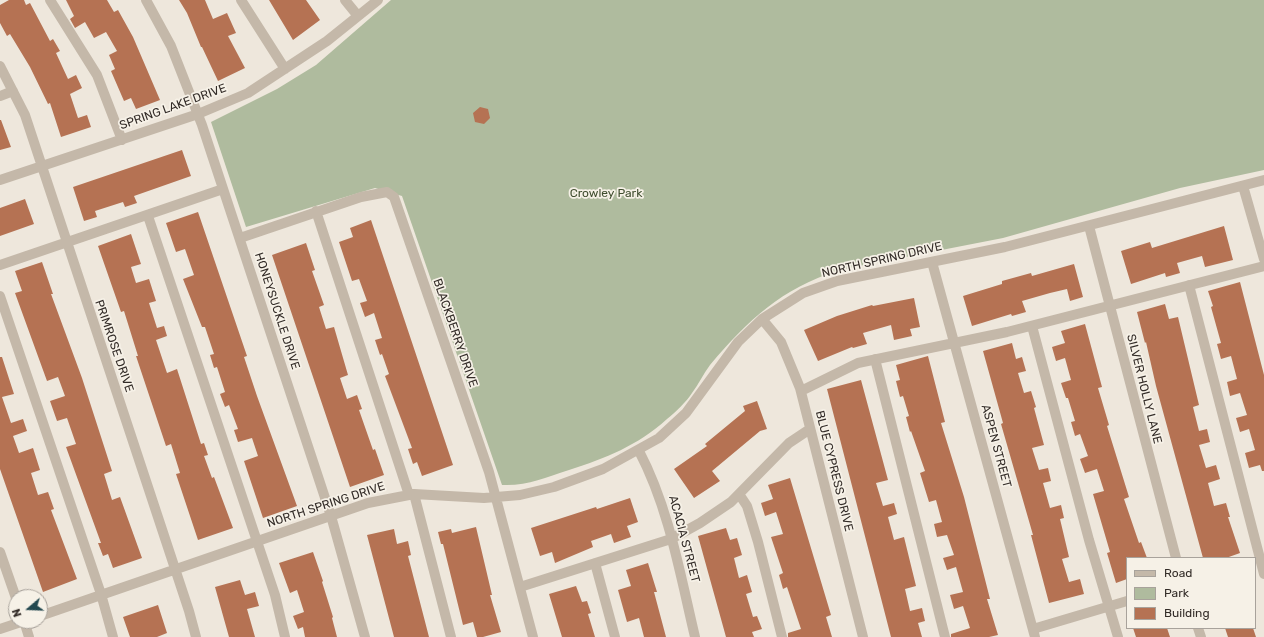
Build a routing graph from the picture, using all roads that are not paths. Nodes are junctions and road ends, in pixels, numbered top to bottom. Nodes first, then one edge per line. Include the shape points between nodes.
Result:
1 (50, 0) edge
2 (146, 0) edge
3 (241, 0) edge
4 (345, 0) edge
5 (378, 0) edge
6 (358, 16) junction
7 (0, 66) edge
8 (286, 69) junction
9 (13, 91) junction
10 (0, 96) edge
11 (198, 114) junction
12 (122, 140) junction
13 (42, 166) junction
14 (0, 180) edge
15 (1264, 180) edge
16 (1243, 186) junction
17 (223, 189) junction
18 (316, 211) junction
19 (148, 216) junction
20 (1089, 226) junction
21 (240, 238) junction
22 (65, 242) junction
23 (1264, 259) edge
24 (932, 262) junction
25 (0, 265) edge
26 (1264, 266) edge
27 (1188, 285) junction
28 (0, 296) edge
29 (1110, 306) junction
30 (762, 319) junction
31 (1032, 326) junction
32 (954, 343) junction
33 (875, 359) junction
34 (801, 391) junction
35 (810, 429) junction
36 (639, 451) junction
37 (411, 494) junction
38 (739, 494) junction
39 (496, 498) junction
40 (331, 516) junction
41 (671, 539) junction
42 (256, 541) junction
43 (0, 552) edge
44 (1176, 557) edge
45 (596, 563) junction
46 (175, 569) junction
47 (1264, 574) edge
48 (520, 587) junction
49 (13, 589) edge
50 (101, 594) junction
51 (1126, 601) edge
52 (1107, 607) junction
53 (48, 613) edge
54 (1034, 633) edge
55 (113, 637) edge
56 (196, 637) edge
57 (285, 637) edge
58 (365, 637) edge
59 (450, 637) edge
60 (532, 637) edge
61 (615, 637) edge
62 (695, 637) edge
63 (782, 637) edge
64 (863, 637) edge
65 (945, 637) edge
66 (1118, 637) edge

1 - 12 street via 97,75
2 - 11 street, HONEYSUCKLE DRIVE via 171,46
3 - 8 street
4 - 6 street
5 - 6 street, SPRING LAKE DRIVE
6 - 8 street, SPRING LAKE DRIVE
7 - 9 street, PRIMROSE DRIVE
8 - 11 street, SPRING LAKE DRIVE via 248,93
9 - 10 street
9 - 13 street, PRIMROSE DRIVE via 25,115
11 - 12 street, SPRING LAKE DRIVE
11 - 17 street, HONEYSUCKLE DRIVE
12 - 13 street, SPRING LAKE DRIVE
13 - 14 street, SPRING LAKE DRIVE
13 - 22 street, PRIMROSE DRIVE
15 - 16 street, NORTH SPRING DRIVE
16 - 20 street, NORTH SPRING DRIVE
16 - 23 street
17 - 19 street
17 - 21 street, HONEYSUCKLE DRIVE
18 - 21 street, BLACKBERRY DRIVE
18 - 37 street
18 - 39 street, BLACKBERRY DRIVE via 379,192 387,192 394,197
19 - 22 street
19 - 42 street
20 - 24 street, NORTH SPRING DRIVE
20 - 29 street, SILVER HOLLY LANE
21 - 40 street, HONEYSUCKLE DRIVE
22 - 25 street
22 - 46 street, PRIMROSE DRIVE
24 - 30 street, NORTH SPRING DRIVE via 830,283 804,293
24 - 32 street, ASPEN STREET
26 - 27 street
27 - 29 street
27 - 47 street
28 - 50 street
29 - 31 street
29 - 44 street, SILVER HOLLY LANE
30 - 34 street, BLUE CYPRESS DRIVE via 781,342
30 - 36 street, NORTH SPRING DRIVE via 738,342 686,413 659,438
31 - 32 street
31 - 52 street
32 - 33 street
32 - 54 street, ASPEN STREET
33 - 34 street via 848,366
33 - 65 street
34 - 35 street, BLUE CYPRESS DRIVE
35 - 38 street via 789,442
35 - 64 street, BLUE CYPRESS DRIVE
36 - 39 street, NORTH SPRING DRIVE via 604,469 554,487
36 - 41 street, ACACIA STREET via 654,478
37 - 39 street, NORTH SPRING DRIVE
37 - 40 street, NORTH SPRING DRIVE via 368,503
37 - 59 street
38 - 41 street via 700,523
38 - 63 street via 747,506 758,542
39 - 48 street, BLACKBERRY DRIVE
40 - 42 street, NORTH SPRING DRIVE
40 - 58 street, HONEYSUCKLE DRIVE
41 - 45 street
41 - 62 street, ACACIA STREET
42 - 46 street, NORTH SPRING DRIVE
42 - 57 street via 275,595
43 - 49 street
45 - 48 street
45 - 61 street
46 - 50 street, NORTH SPRING DRIVE
46 - 56 street, PRIMROSE DRIVE
48 - 60 street, BLACKBERRY DRIVE
50 - 53 street, NORTH SPRING DRIVE
50 - 55 street
51 - 52 street
52 - 54 street
52 - 66 street

